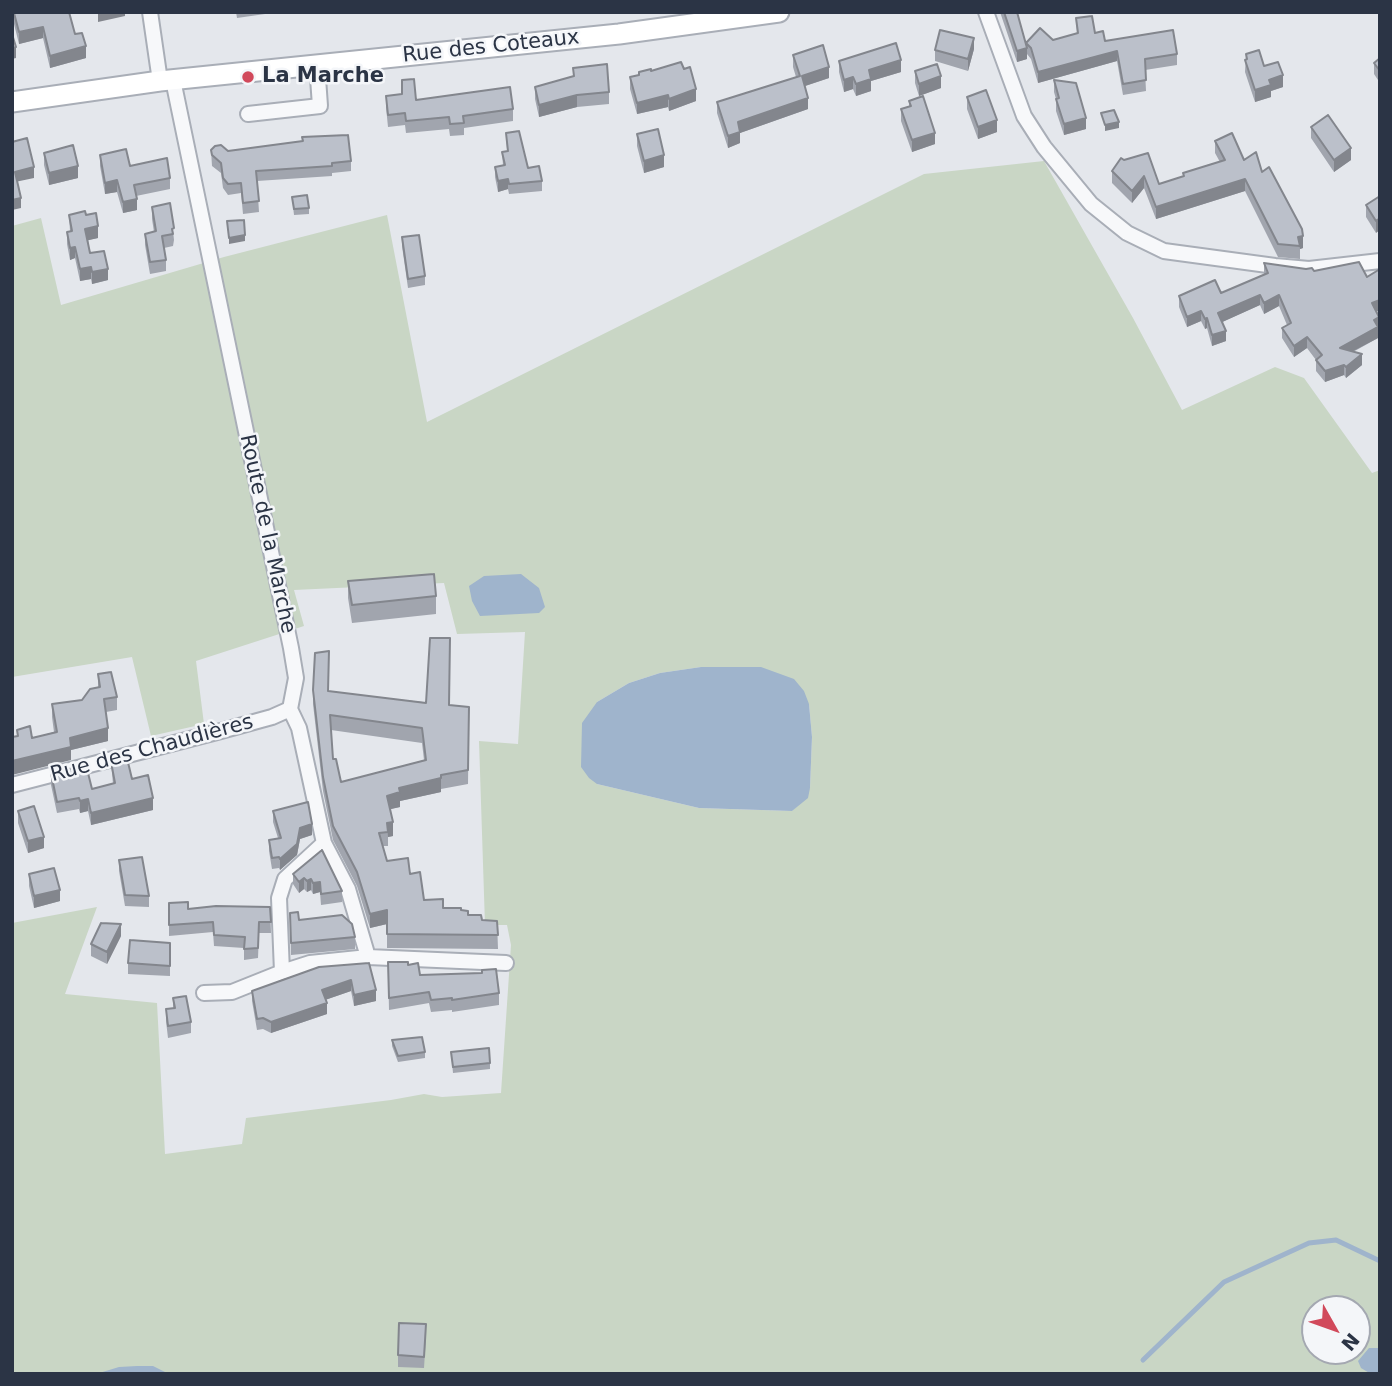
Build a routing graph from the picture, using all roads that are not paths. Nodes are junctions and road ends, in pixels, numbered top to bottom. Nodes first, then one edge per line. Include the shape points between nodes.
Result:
1 (149, 12) edge
2 (779, 12) edge
3 (986, 12) edge
4 (317, 64) junction
5 (167, 81) junction
6 (12, 102) edge
7 (248, 114) dead end
8 (1380, 261) edge
9 (290, 709) junction
10 (12, 785) edge
11 (324, 843) junction
12 (368, 957) junction
13 (506, 963) dead end
14 (282, 972) junction
15 (204, 993) dead end

1 - 5 street, Route de la Marche
2 - 4 street, Rue des Coteaux via 619,34
3 - 8 street via 1024,116 1091,204 1127,233 1164,251 1275,266 1309,269
4 - 5 street, Rue des Coteaux
4 - 7 street via 320,106
5 - 6 street, Rue des Coteaux
5 - 9 street, Route de la Marche via 291,648 296,678
9 - 10 street, Rue des Chaudières
9 - 11 street, Route de la Marche via 299,727
11 - 12 street, Route de la Marche via 348,889
11 - 14 street via 285,879 279,898
12 - 13 street
12 - 14 street via 310,963
14 - 15 street via 232,992

